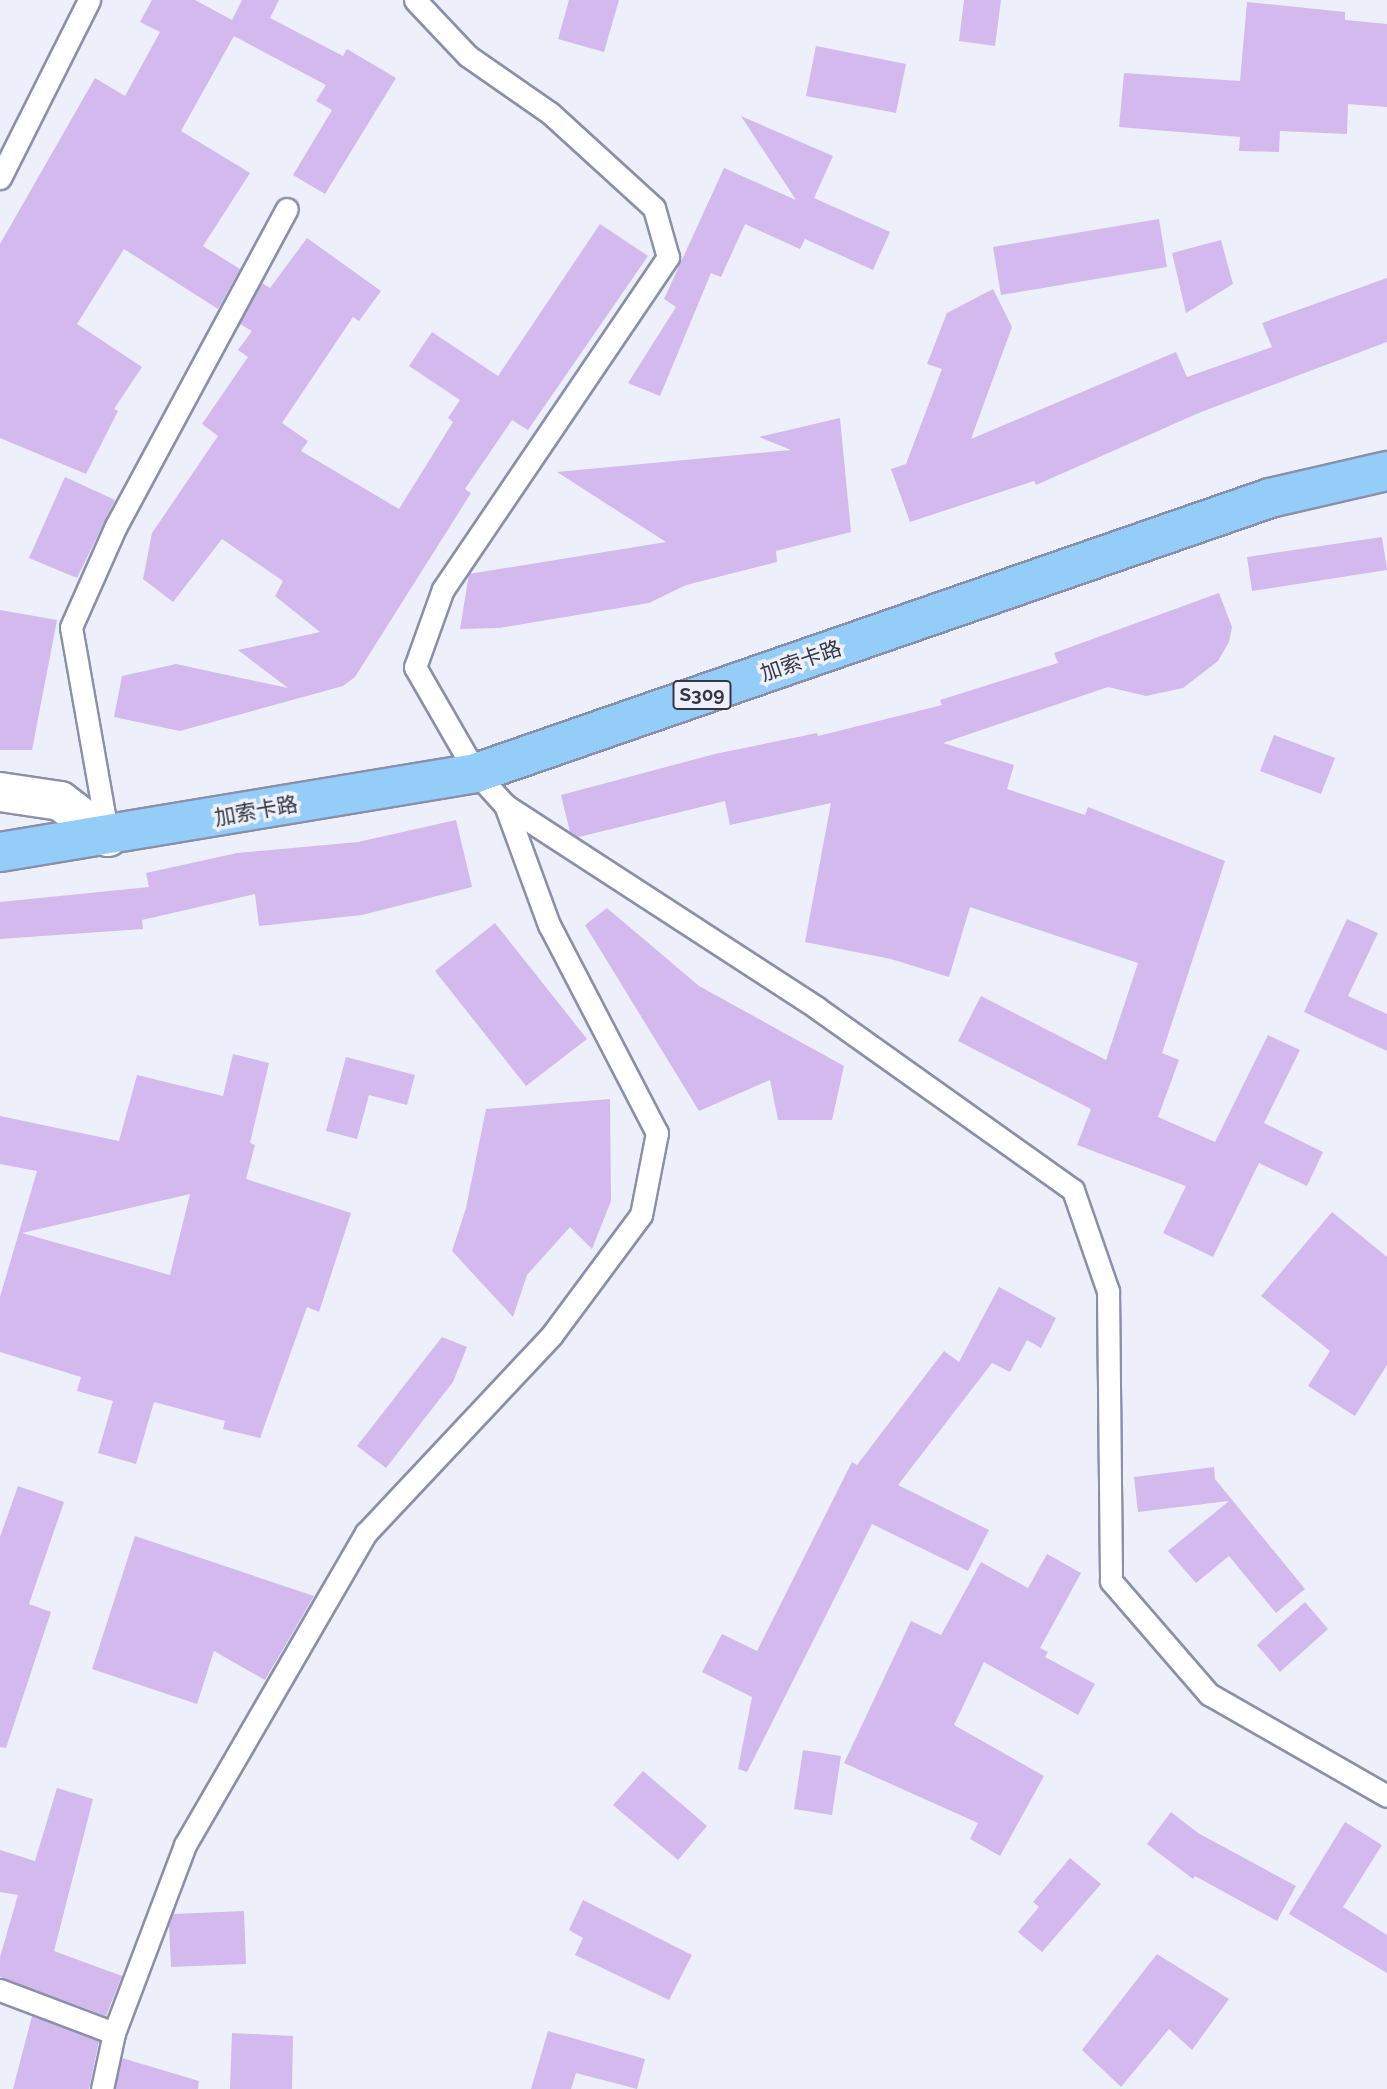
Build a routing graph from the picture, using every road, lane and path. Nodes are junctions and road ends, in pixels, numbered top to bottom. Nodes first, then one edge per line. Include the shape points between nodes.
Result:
1 (89, 0) edge
2 (415, 0) edge
3 (0, 178) edge
4 (288, 209) dead end
5 (1387, 471) edge
6 (476, 773) junction
7 (0, 792) edge
8 (505, 805) junction
9 (108, 837) junction
10 (0, 852) edge
11 (1387, 1796) edge
12 (0, 1990) edge
13 (114, 2034) junction
14 (102, 2089) edge

1 - 3 lane via 68,52
2 - 6 lane via 468,56 550,113 654,208 668,257 443,589 415,667
4 - 9 lane via 122,514 71,627
5 - 6 main road, 加索卡路 / S309 via 1270,498
6 - 8 lane
6 - 9 main road, 加索卡路 / S309
7 - 9 street via 60,800
8 - 11 lane via 817,1008 1073,1189 1108,1291 1111,1581 1209,1694
8 - 13 lane via 549,925 657,1133 641,1215 551,1336 366,1533 186,1845
9 - 10 main road, 加索卡路 / S309
12 - 13 lane
13 - 14 lane

